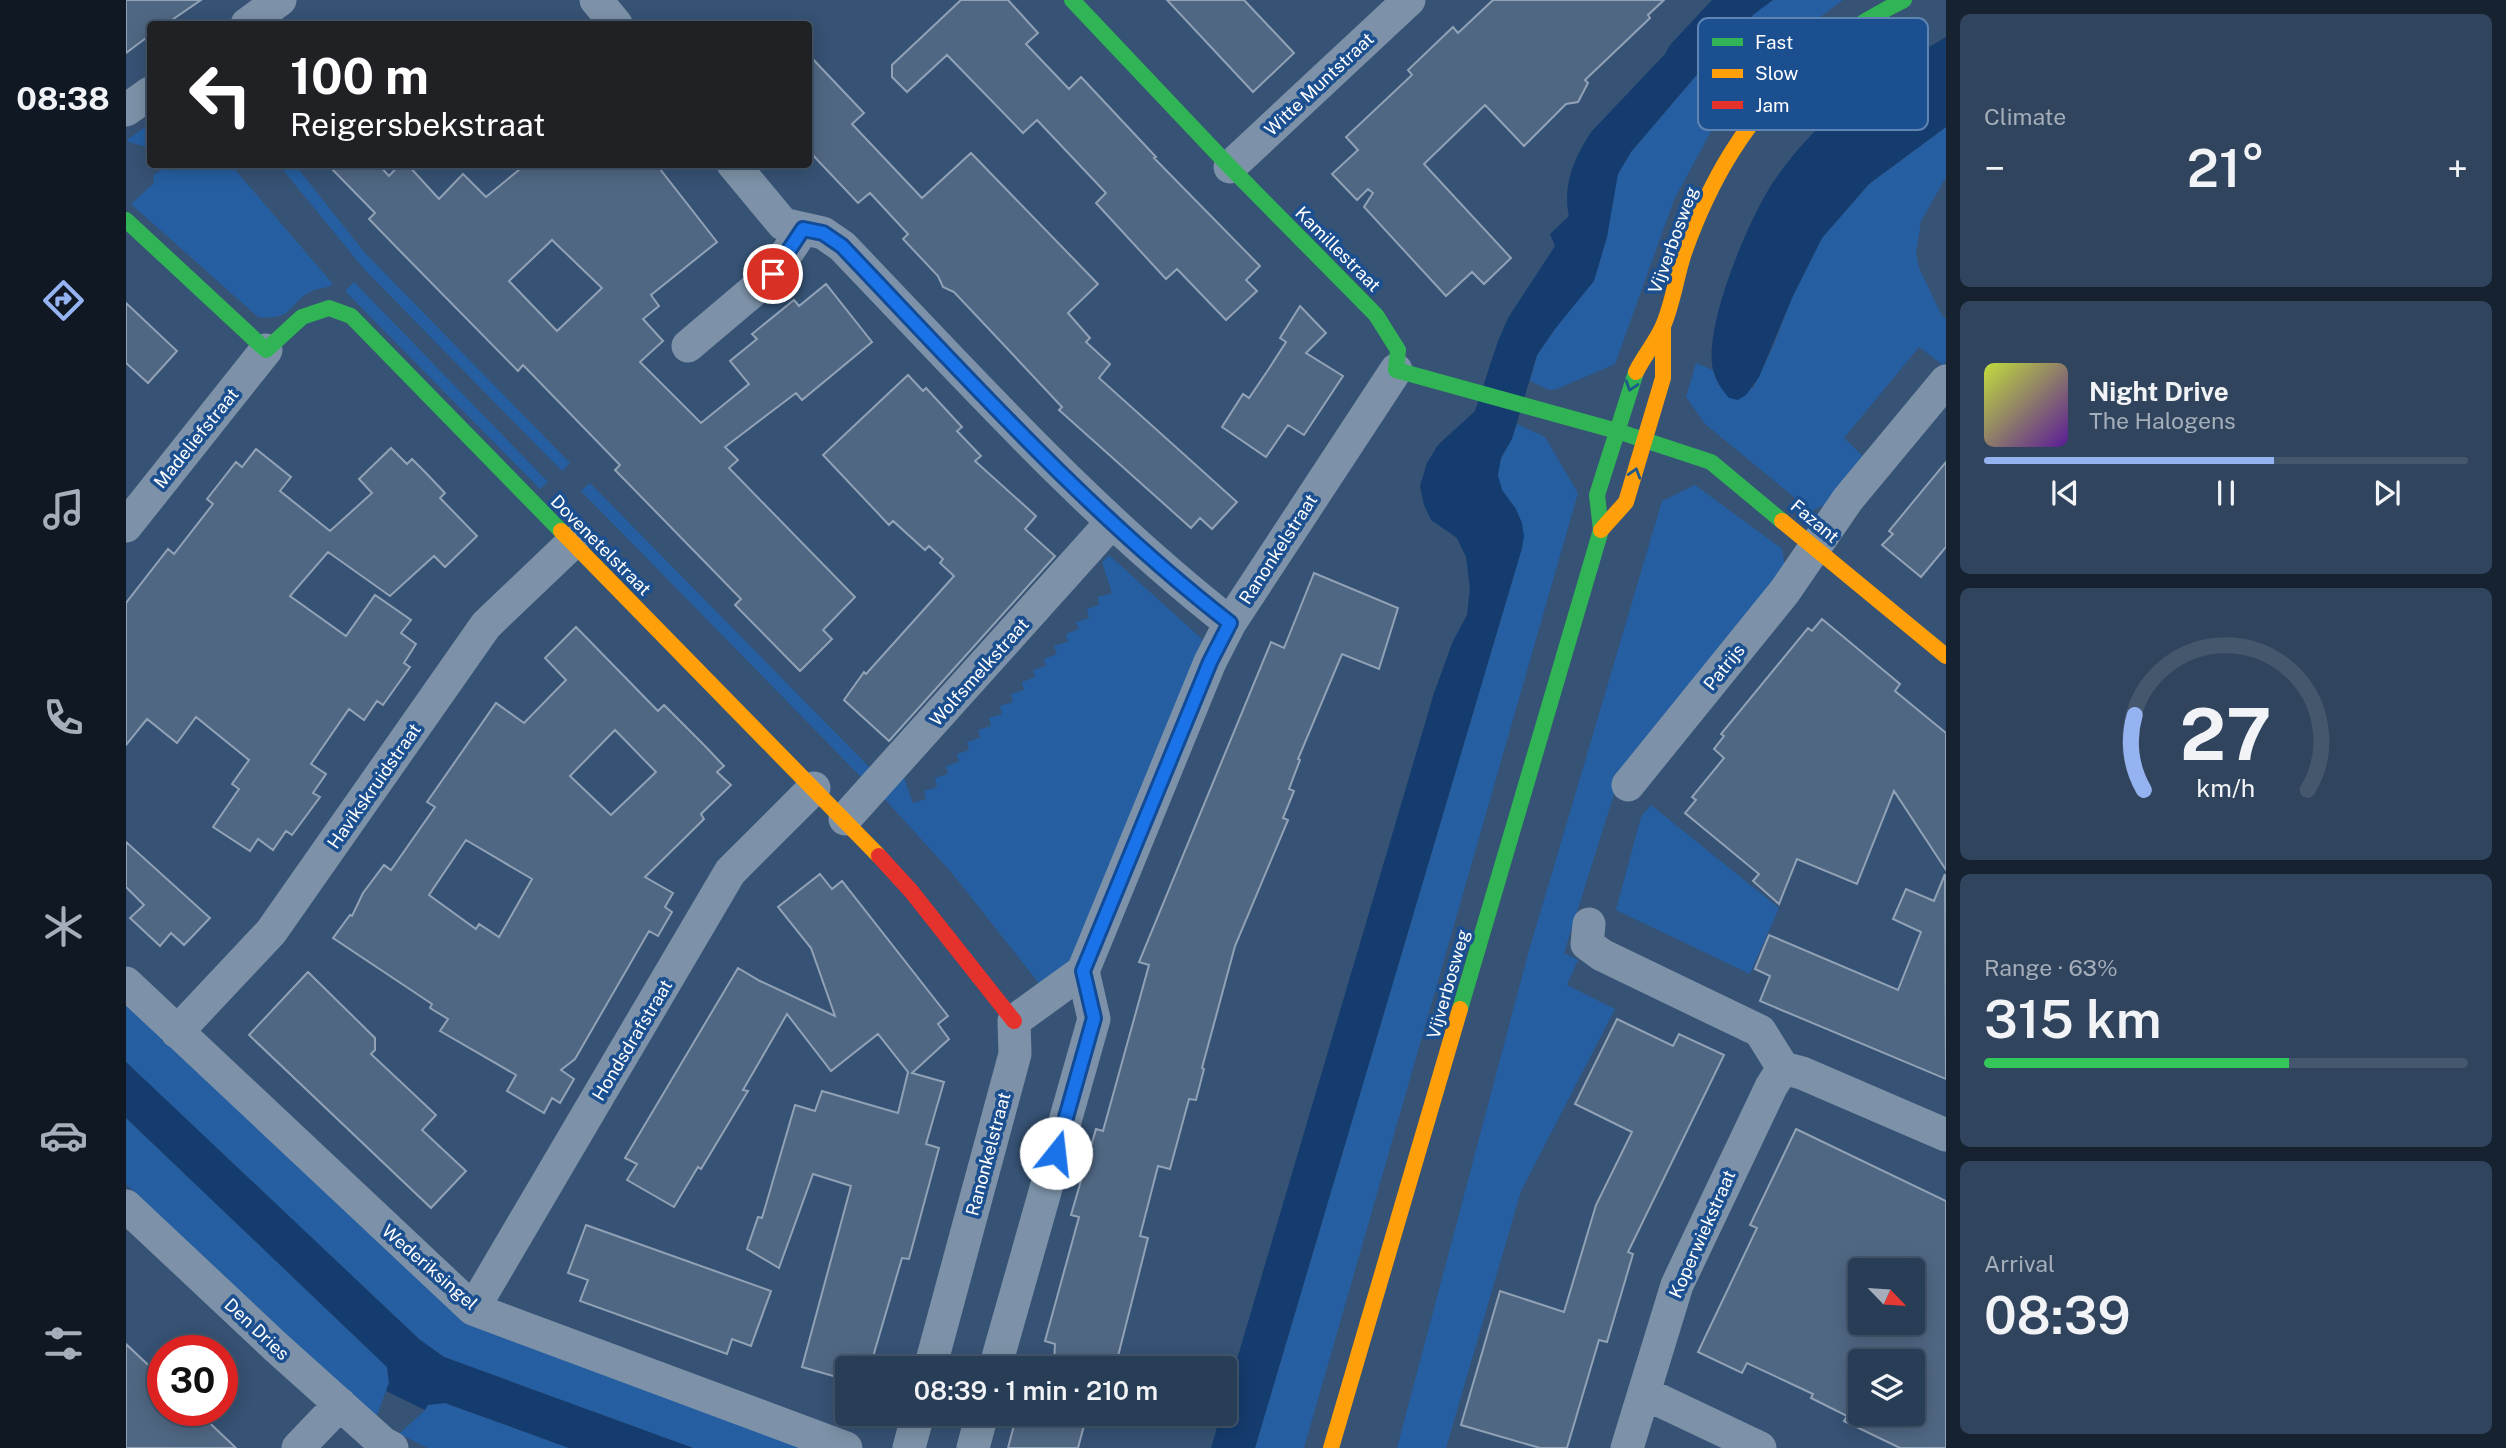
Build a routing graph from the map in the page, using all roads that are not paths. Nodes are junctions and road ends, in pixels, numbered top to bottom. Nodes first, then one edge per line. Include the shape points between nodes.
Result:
1 (280, 0) edge
2 (596, 0) edge
3 (1072, 0) edge
4 (1409, 0) edge
5 (1905, 0) edge
6 (1874, 18) edge
7 (251, 21) edge
8 (614, 21) edge
9 (147, 95) edge
10 (126, 110) edge
11 (1746, 130) edge
12 (1230, 167) junction
13 (736, 168) edge
14 (126, 220) edge
15 (803, 229) junction
16 (1663, 326) junction
17 (688, 346) dead end
18 (266, 350) junction
19 (1396, 370) junction
20 (1946, 381) edge
21 (1617, 431) junction
22 (1645, 440) junction
23 (1111, 523) junction
24 (126, 526) edge
25 (1601, 530) junction
26 (572, 543) junction
27 (1815, 547) junction
28 (1230, 623) junction
29 (1946, 656) edge
30 (1628, 785) dead end
31 (814, 788) junction
32 (845, 819) junction
33 (1589, 924) dead end
34 (1083, 971) junction
35 (126, 983) edge
36 (1014, 1021) junction
37 (177, 1032) junction
38 (1783, 1068) junction
39 (1946, 1135) edge
40 (126, 1206) edge
41 (473, 1309) junction
42 (933, 1356) edge
43 (998, 1356) edge
44 (1644, 1393) junction
45 (340, 1404) junction
46 (915, 1426) edge
47 (979, 1426) edge
48 (298, 1448) edge
49 (392, 1448) edge
50 (846, 1448) edge
51 (909, 1448) edge
52 (973, 1448) edge
53 (1331, 1448) edge
54 (1628, 1448) edge
55 (1760, 1448) edge

1 - 7 street
2 - 8 street
3 - 12 street, Kamillestraat
4 - 12 street, Witte Muntstraat
5 - 6 street, Vijverbosweg
9 - 10 street
11 - 16 street, Vijverbosweg via 1701,208
12 - 19 street, Kamillestraat via 1376,315 1398,350
13 - 15 street via 783,224
14 - 18 street
15 - 17 street via 773,274
15 - 23 street via 823,233 842,246
16 -> 21 street, Vijverbosweg via 1636,371
16 - 22 street, Vijverbosweg via 1663,378
18 - 24 street, Madeliefstraat
18 - 26 street, Dovenetelstraat via 302,317 329,308 351,316
19 - 21 street
19 - 28 street, Ranonkelstraat
20 - 27 street, Patrijs
21 - 22 street, Fazant
21 - 25 street, Vijverbosweg via 1597,495
25 -> 22 street, Vijverbosweg via 1626,502
22 - 27 street, Fazant via 1711,462
23 - 28 street
23 - 32 street, Wolfsmelkstraat
25 - 53 street, Vijverbosweg
26 - 31 street, Dovenetelstraat
26 - 37 street, Havikskruidstraat via 486,625 271,932
27 - 29 street, Fazant
27 - 30 street, Patrijs via 1785,591
28 - 34 street, Ranonkelstraat
31 - 32 street, Dovenetelstraat
31 - 41 street, Hondsdrafstraat via 730,872
32 - 36 street, Dovenetelstraat via 911,891
33 - 38 street via 1587,944 1760,1031
34 - 36 street
34 - 43 street via 1094,1018
35 - 37 street, Wederiksingel
36 - 42 street, Ranonkelstraat via 1015,1054
37 - 41 street, Wederiksingel
38 - 39 street
38 - 44 street, Koperwiekstraat via 1677,1285
40 - 45 street, Den Dries
41 - 50 street, Wederiksingel
44 - 54 street, Koperwiekstraat
44 - 55 street
45 - 48 street
45 - 49 street, Den Dries
46 - 51 street
47 - 52 street

